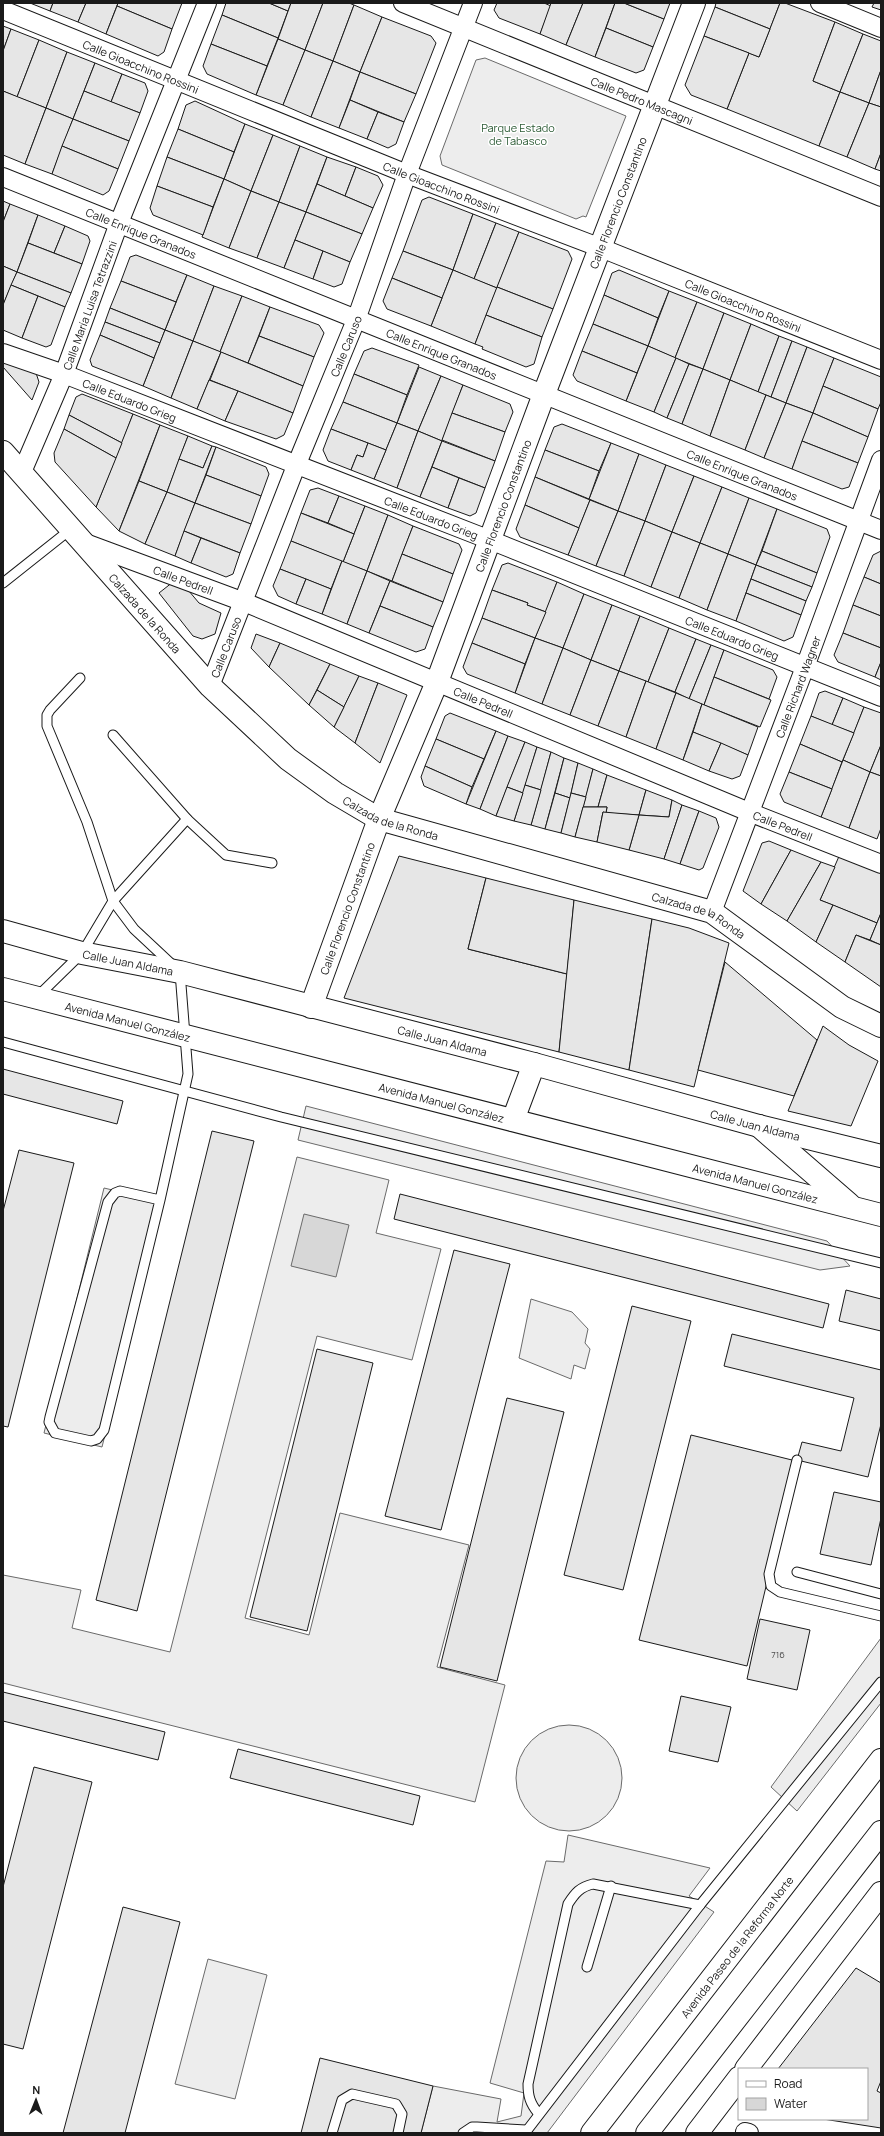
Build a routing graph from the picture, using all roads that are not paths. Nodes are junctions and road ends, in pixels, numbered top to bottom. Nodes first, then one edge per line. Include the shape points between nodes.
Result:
1 (207, 3) edge
2 (403, 3) edge
3 (473, 3) edge
4 (694, 3) edge
5 (820, 3) edge
6 (3, 10) edge
7 (464, 28) junction
8 (881, 28) edge
9 (177, 80) junction
10 (655, 104) junction
11 (407, 174) junction
12 (3, 177) edge
13 (881, 197) edge
14 (119, 223) junction
15 (601, 248) junction
16 (356, 320) junction
17 (3, 353) edge
18 (881, 360) edge
19 (64, 374) junction
20 (544, 394) junction
21 (3, 452) edge
22 (881, 460) edge
23 (296, 466) junction
24 (22, 472) junction
25 (858, 520) junction
26 (881, 530) edge
27 (78, 536) junction
28 (490, 540) junction
29 (3, 583) edge
30 (244, 602) junction
31 (805, 667) junction
32 (80, 678) dead end
33 (437, 682) junction
34 (210, 686) junction
35 (881, 697) edge
36 (113, 735) dead end
37 (749, 812) junction
38 (188, 819) junction
39 (379, 819) junction
40 (272, 863) dead end
41 (881, 864) edge
42 (113, 901) junction
43 (712, 912) junction
44 (3, 931) edge
45 (82, 953) junction
46 (180, 972) junction
47 (3, 989) edge
48 (36, 998) junction
49 (311, 1007) junction
50 (881, 1026) edge
51 (185, 1036) junction
52 (3, 1042) edge
53 (534, 1064) junction
54 (185, 1090) junction
55 (513, 1120) junction
56 (759, 1126) junction
57 (881, 1156) edge
58 (160, 1200) junction
59 (852, 1207) junction
60 (881, 1215) edge
61 (881, 1263) edge
62 (797, 1460) dead end
63 (797, 1572) dead end
64 (881, 1594) edge
65 (881, 1616) edge
66 (881, 1682) edge
67 (881, 1760) edge
68 (881, 1832) edge
69 (611, 1886) junction
70 (881, 1893) edge
71 (700, 1905) junction
72 (587, 1967) dead end
73 (747, 2068) edge
74 (738, 2079) edge
75 (538, 2114) junction
76 (525, 2132) edge
77 (332, 2133) edge
78 (398, 2133) edge
79 (463, 2133) edge
80 (592, 2133) edge
81 (647, 2133) edge
82 (697, 2133) edge

1 - 9 street, Calle María Luisa Tetrazzini
2 - 7 street, Calle Pedro Mascagni
3 - 7 street, Calle Caruso
4 - 10 street, Calle Florencio Constantino
5 - 8 street
6 - 9 street, Calle Gioacchino Rossini
7 - 10 street, Calle Pedro Mascagni
7 - 11 street, Calle Caruso
9 - 11 street, Calle Gioacchino Rossini
9 - 14 street, Calle María Luisa Tetrazzini
10 - 13 street, Calle Pedro Mascagni
10 - 15 street, Calle Florencio Constantino
11 - 15 street, Calle Gioacchino Rossini
11 - 16 street, Calle Caruso
12 - 14 street, Calle Enrique Granados
14 - 16 street, Calle Enrique Granados
14 - 19 street, Calle María Luisa Tetrazzini
15 - 18 street, Calle Gioacchino Rossini
15 - 20 street, Calle Florencio Constantino
16 - 20 street, Calle Enrique Granados
16 - 23 street, Calle Caruso
17 - 19 street, Calle Eduardo Grieg
19 - 23 street, Calle Eduardo Grieg
19 - 24 street, Calle María Luisa Tetrazzini
20 - 25 street, Calle Enrique Granados
20 - 28 street, Calle Florencio Constantino
21 - 24 street, Calzada de la Ronda
22 - 25 street, Calle Richard Wagner
23 - 28 street, Calle Eduardo Grieg
23 - 30 street, Calle Caruso
24 - 27 street, Calzada de la Ronda
25 - 26 street, Calle Enrique Granados
25 - 31 street, Calle Richard Wagner
27 - 29 lane
27 - 30 street, Calle Pedrell
27 - 34 street, Calzada de la Ronda
28 - 31 street, Calle Eduardo Grieg
28 - 33 street, Calle Florencio Constantino
30 - 33 street, Calle Pedrell
30 - 34 street, Calle Caruso
31 - 35 street, Calle Eduardo Grieg
31 - 37 street, Calle Richard Wagner
32 - 42 lane via 50,710 46,720 87,822
33 - 37 street, Calle Pedrell
33 - 39 street, Calle Florencio Constantino
34 - 39 street, Calzada de la Ronda via 288,759 335,793
36 - 38 lane
37 - 41 street, Calle Pedrell
37 - 43 street, Calle Richard Wagner
38 - 40 lane via 226,855
38 - 42 lane
39 - 43 street, Calzada de la Ronda
39 - 49 street, Calle Florencio Constantino
42 - 45 lane
42 - 46 lane via 134,929
43 - 50 street, Calzada de la Ronda via 842,1007
44 - 45 street, Calle Juan Aldama
45 - 46 street, Calle Juan Aldama
45 - 48 lane
46 - 49 street, Calle Juan Aldama
46 - 51 lane
47 - 48 street, Avenida Manuel González
48 - 51 street, Avenida Manuel González
49 - 53 street, Calle Juan Aldama
51 - 54 lane via 188,1074
51 - 55 street, Avenida Manuel González
52 - 54 lane
53 - 55 street
53 - 56 street, Calle Juan Aldama
54 - 58 lane
54 - 61 lane via 281,1116
55 - 59 street, Avenida Manuel González
56 - 57 street, Calle Juan Aldama
56 - 59 street
58 - 58 lane via 104,1430 97,1439 91,1441 55,1432 51,1428 50,1417 108,1202 120,1191
59 - 60 street, Avenida Manuel González
62 - 65 lane via 769,1574 771,1586 780,1592
63 - 64 lane
66 - 71 lane
67 - 80 street, Avenida Paseo de la Reforma Norte
68 - 81 street
69 - 71 lane
69 - 72 lane
69 - 75 lane via 584,1886 576,1891 568,1904 528,2084 531,2104
70 - 73 street
71 - 75 lane
74 - 82 street
75 - 76 lane
76 - 79 lane via 472,2127
77 - 78 lane via 342,2100 352,2094 396,2104 402,2114

